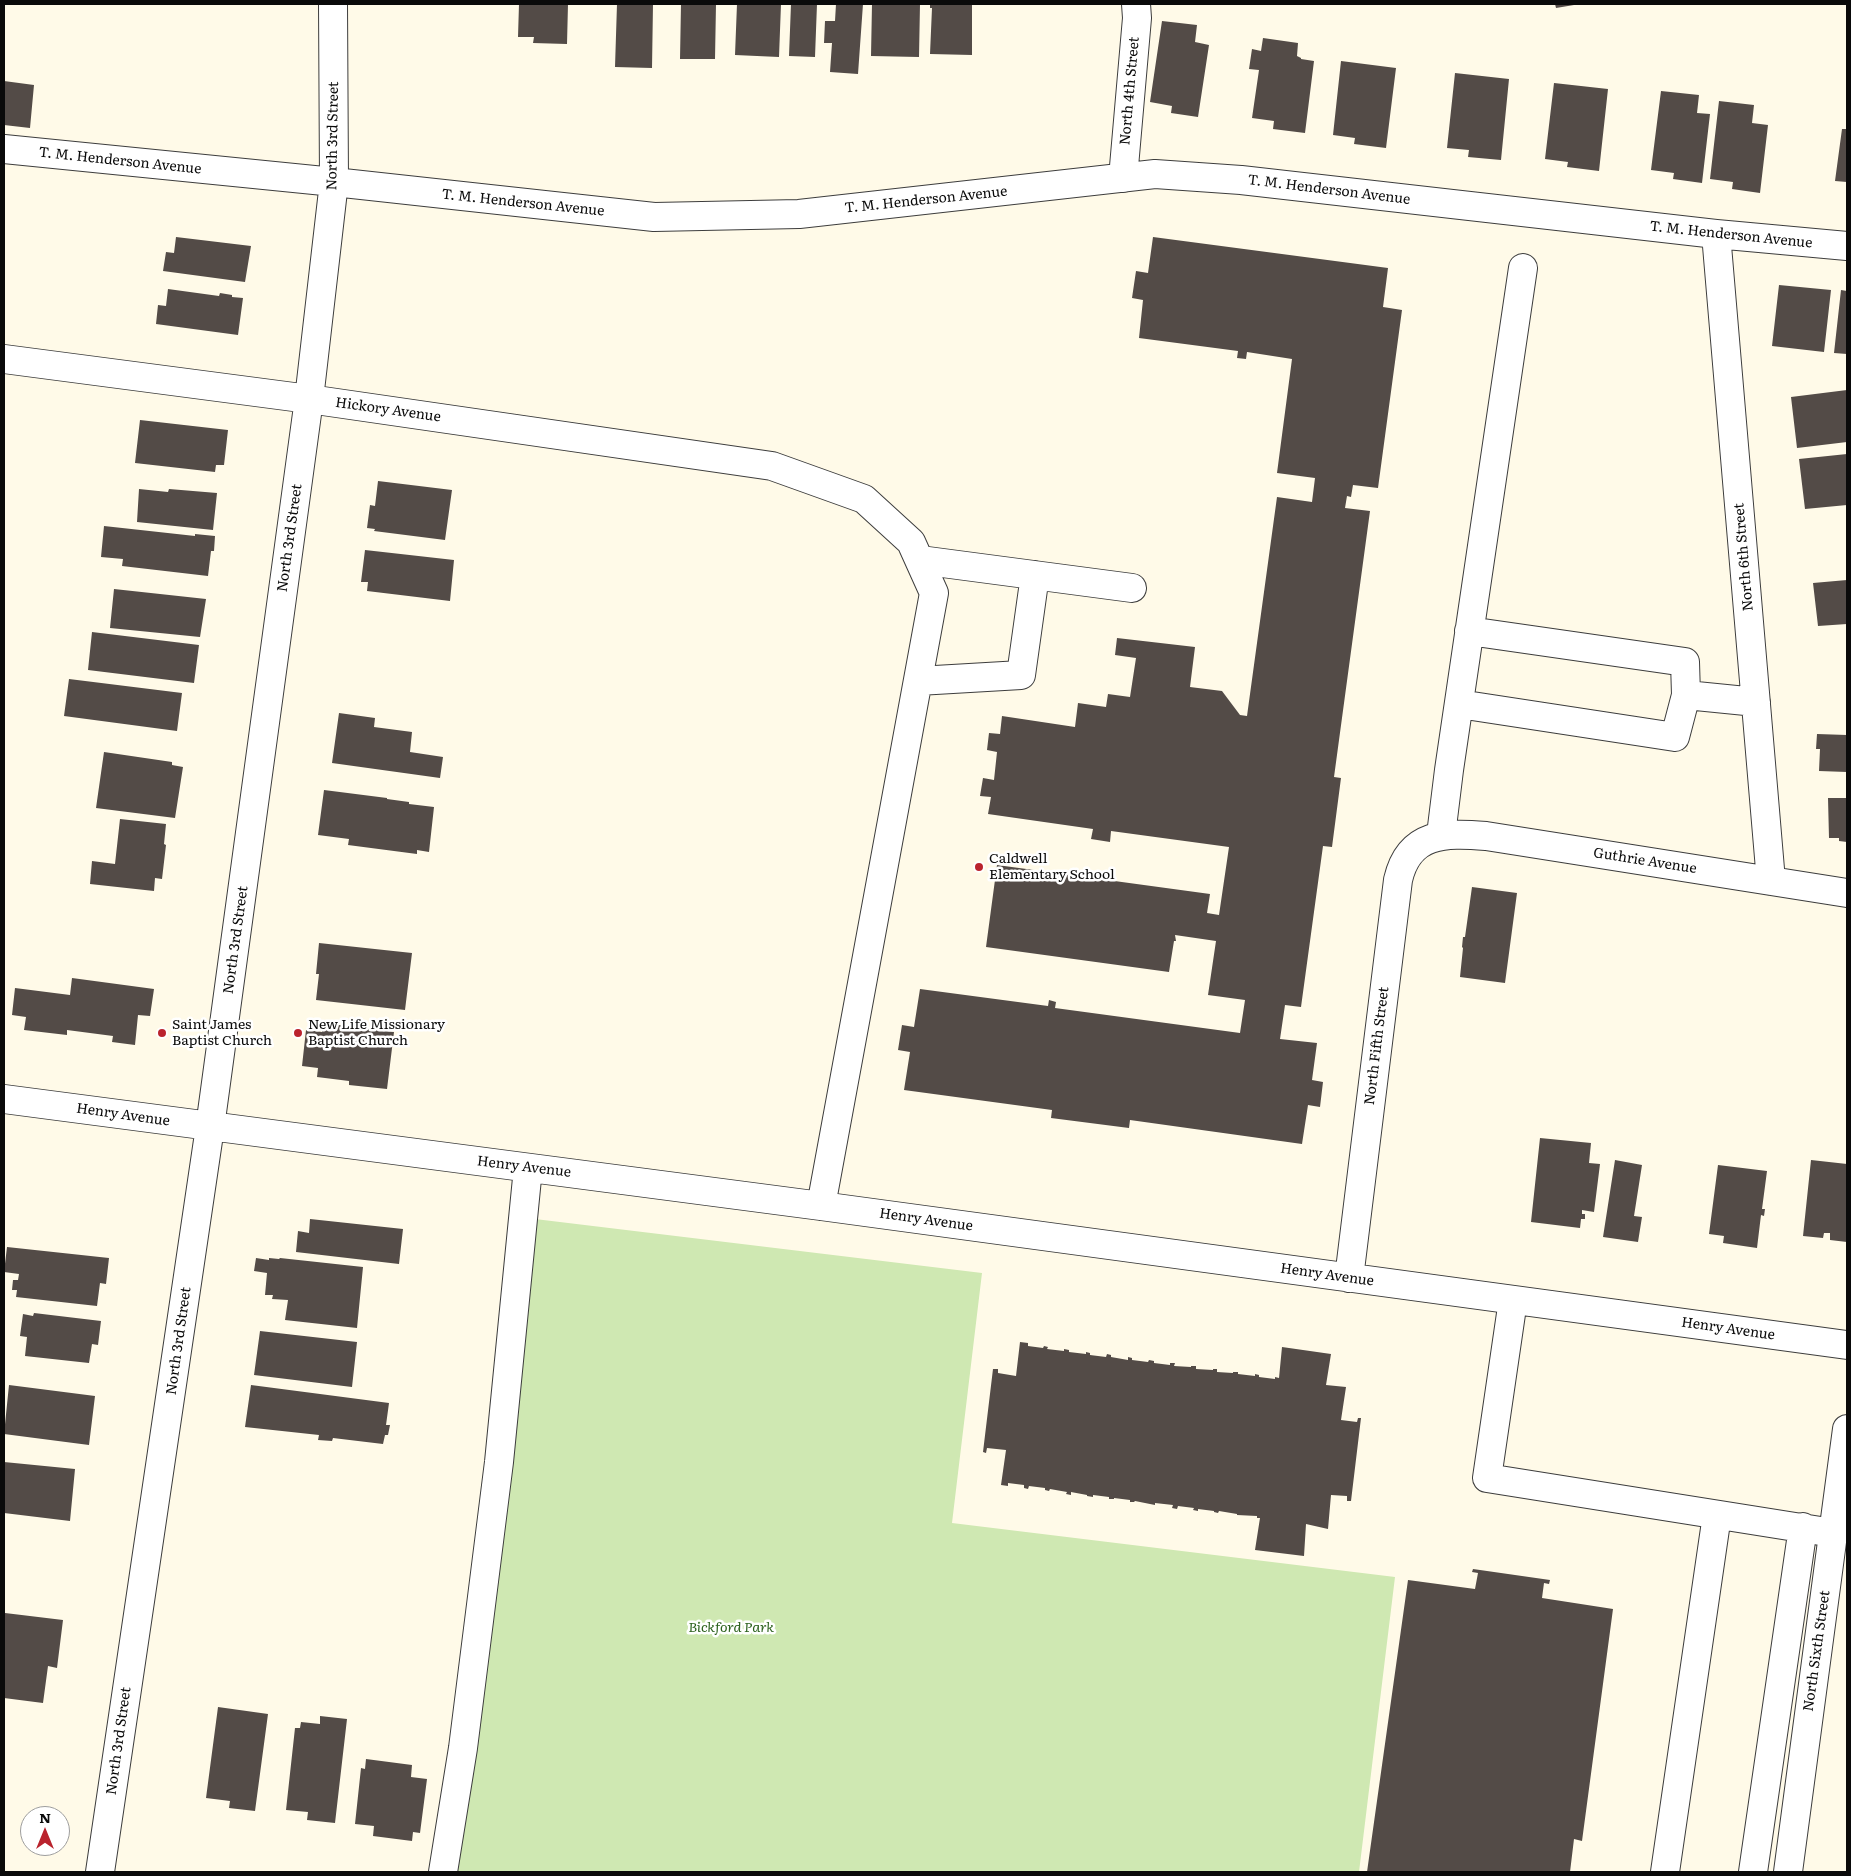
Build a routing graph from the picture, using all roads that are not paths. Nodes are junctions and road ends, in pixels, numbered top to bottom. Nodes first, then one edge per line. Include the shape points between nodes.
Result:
1 (333, 4) edge
2 (1136, 4) edge
3 (4, 149) edge
4 (1123, 178) junction
5 (334, 182) junction
6 (1716, 234) junction
7 (1847, 246) edge
8 (1523, 268) dead end
9 (4, 358) edge
10 (310, 399) junction
11 (920, 560) junction
12 (1035, 575) junction
13 (1132, 588) dead end
14 (1469, 631) junction
15 (918, 681) junction
16 (1686, 695) junction
17 (1756, 702) junction
18 (1459, 704) junction
19 (1441, 835) junction
20 (1771, 880) junction
21 (1847, 892) edge
22 (4, 1099) edge
23 (210, 1127) junction
24 (528, 1168) junction
25 (821, 1206) junction
26 (1349, 1278) junction
27 (1513, 1300) junction
28 (1847, 1344) edge
29 (1847, 1429) edge
30 (1717, 1515) junction
31 (1804, 1527) junction
32 (1833, 1533) junction
33 (100, 1872) edge
34 (443, 1872) edge
35 (1666, 1872) edge
36 (1754, 1872) edge
37 (1788, 1872) edge

1 - 5 street, North 3rd Street
2 - 4 street, North 4th Street
3 - 5 street, T. M. Henderson Avenue
4 - 5 street, T. M. Henderson Avenue via 800,214 654,217
4 - 6 street, T. M. Henderson Avenue via 1155,174 1242,180
5 - 10 street, North 3rd Street
6 - 7 street, T. M. Henderson Avenue
6 - 17 street, North 6th Street
8 - 14 street
9 - 10 street, Hickory Avenue
10 - 11 street, Hickory Avenue via 772,466 864,499 911,542
10 - 23 street, North 3rd Street
11 - 12 street
11 - 15 street, Hickory Avenue via 934,593
12 - 13 street
12 - 15 street via 1021,675
14 - 16 street via 1685,662
14 - 18 street
15 - 25 street, Hickory Avenue
16 - 17 street
16 - 18 street via 1675,737
17 - 20 street, North 6th Street
18 - 19 street
19 - 20 street, Guthrie Avenue via 1486,836
19 - 26 street, North Fifth Street via 1411,851 1401,865
20 - 21 street, Guthrie Avenue
22 - 23 street, Henry Avenue
23 - 24 street, Henry Avenue
23 - 33 street, North 3rd Street
24 - 25 street, Henry Avenue
24 - 34 street via 499,1462 463,1748
25 - 26 street, Henry Avenue
26 - 27 street, Henry Avenue
27 - 28 street, Henry Avenue
27 - 30 street via 1488,1478
29 - 32 street, North Sixth Street
30 - 31 street
30 - 35 street
31 - 32 street
31 - 36 street
32 - 37 street, North Sixth Street

